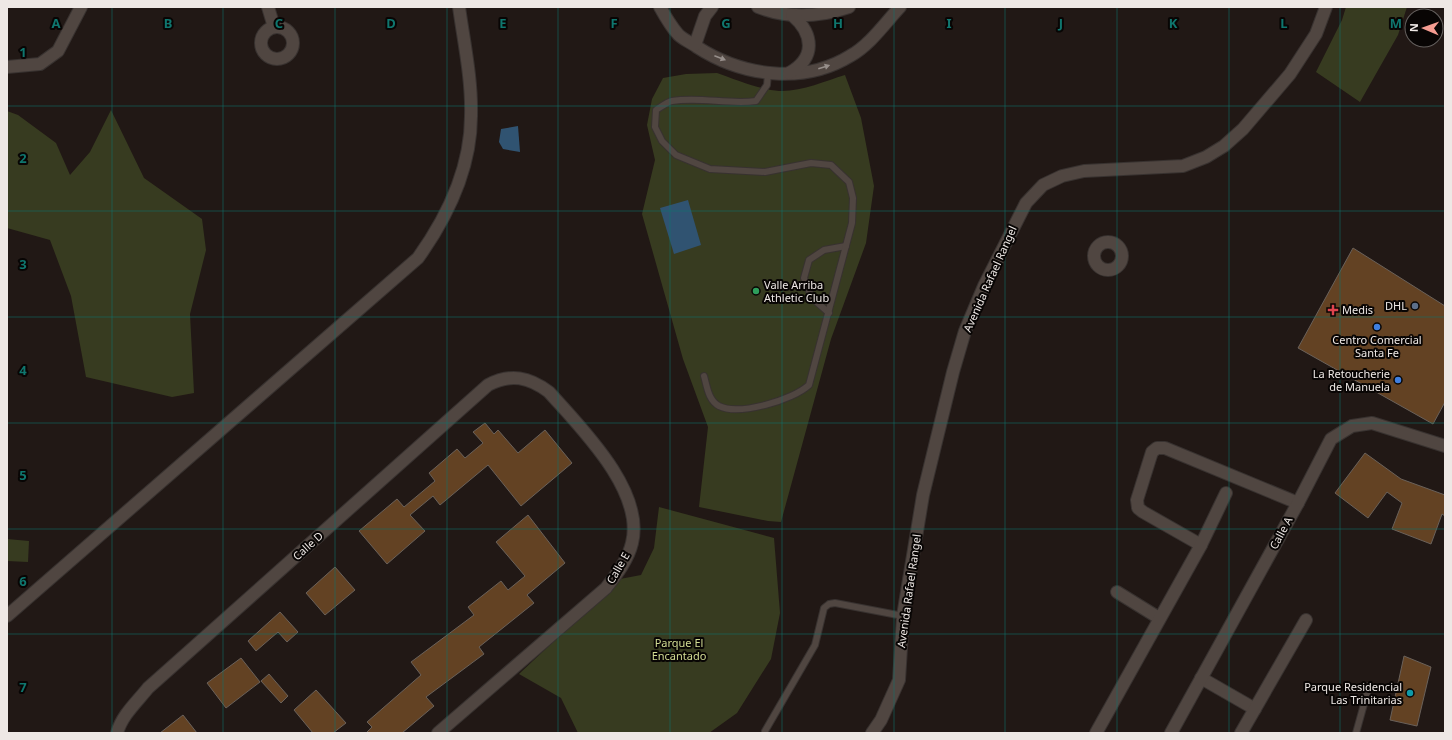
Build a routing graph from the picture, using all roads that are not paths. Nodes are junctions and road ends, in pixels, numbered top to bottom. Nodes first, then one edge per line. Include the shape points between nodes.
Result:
1 (81, 7) edge
2 (268, 7) edge
3 (459, 7) edge
4 (660, 7) edge
5 (712, 7) edge
6 (758, 7) edge
7 (849, 7) edge
8 (900, 7) edge
9 (1326, 7) edge
10 (792, 15) junction
11 (274, 27) dead end
12 (695, 46) junction
13 (7, 67) edge
14 (768, 74) junction
15 (786, 74) junction
16 (846, 246) junction
17 (829, 313) junction
18 (704, 376) dead end
19 (515, 378) joint
20 (1445, 446) edge
21 (1226, 493) dead end
22 (1298, 503) junction
23 (1201, 545) junction
24 (1117, 592) dead end
25 (7, 616) edge
26 (903, 616) junction
27 (1159, 618) junction
28 (1306, 620) dead end
29 (1201, 678) junction
30 (1369, 686) dead end
31 (1255, 709) junction
32 (765, 731) dead end
33 (117, 733) edge
34 (438, 733) edge
35 (872, 733) edge
36 (1096, 733) edge
37 (1171, 733) edge
38 (1241, 733) edge
39 (1356, 733) edge

1 - 13 street via 58,51 40,64
2 - 11 street
3 - 25 street via 470,88 470,137 455,195 443,220 418,258
4 - 12 street via 677,34
5 - 12 street via 703,20
6 - 10 street
7 - 10 street via 813,15
15 -> 8 street via 804,73 851,56
9 - 26 street, Avenida Rafael Rangel via 1316,34 1290,74 1243,129 1212,153 1182,166 1084,171 1062,176 1042,185 1026,203 965,330 923,495
10 - 15 street via 804,26 809,44 804,63
12 -> 14 street via 742,67
14 - 15 street
14 - 16 lane via 767,85 756,101 671,101 656,110 655,127 662,141 676,155 710,169 765,172 811,163 831,165 849,182 853,198 852,223
16 - 17 lane
16 - 17 lane via 824,250 809,260 804,278 812,298
17 - 18 lane via 809,385 803,391 748,409 732,408 719,406 711,399
19 - 33 street, Calle D via 501,378 488,385 154,683 128,712
19 - 34 street, Calle E via 539,384 549,392 605,458 616,475 632,513 632,544 620,569 606,588
20 - 22 street, Calle A via 1372,423 1352,426 1331,439
21 - 23 street
22 - 23 street via 1164,448 1157,448 1152,452 1137,500 1138,508
22 - 29 street, Calle A
23 - 27 street
24 - 27 street
26 - 32 lane via 835,603 824,608 815,644
26 - 35 street, Avenida Rafael Rangel via 899,680
27 - 36 street
28 - 31 street
29 - 31 street
29 - 37 street, Calle A
30 - 39 lane
31 - 38 street

